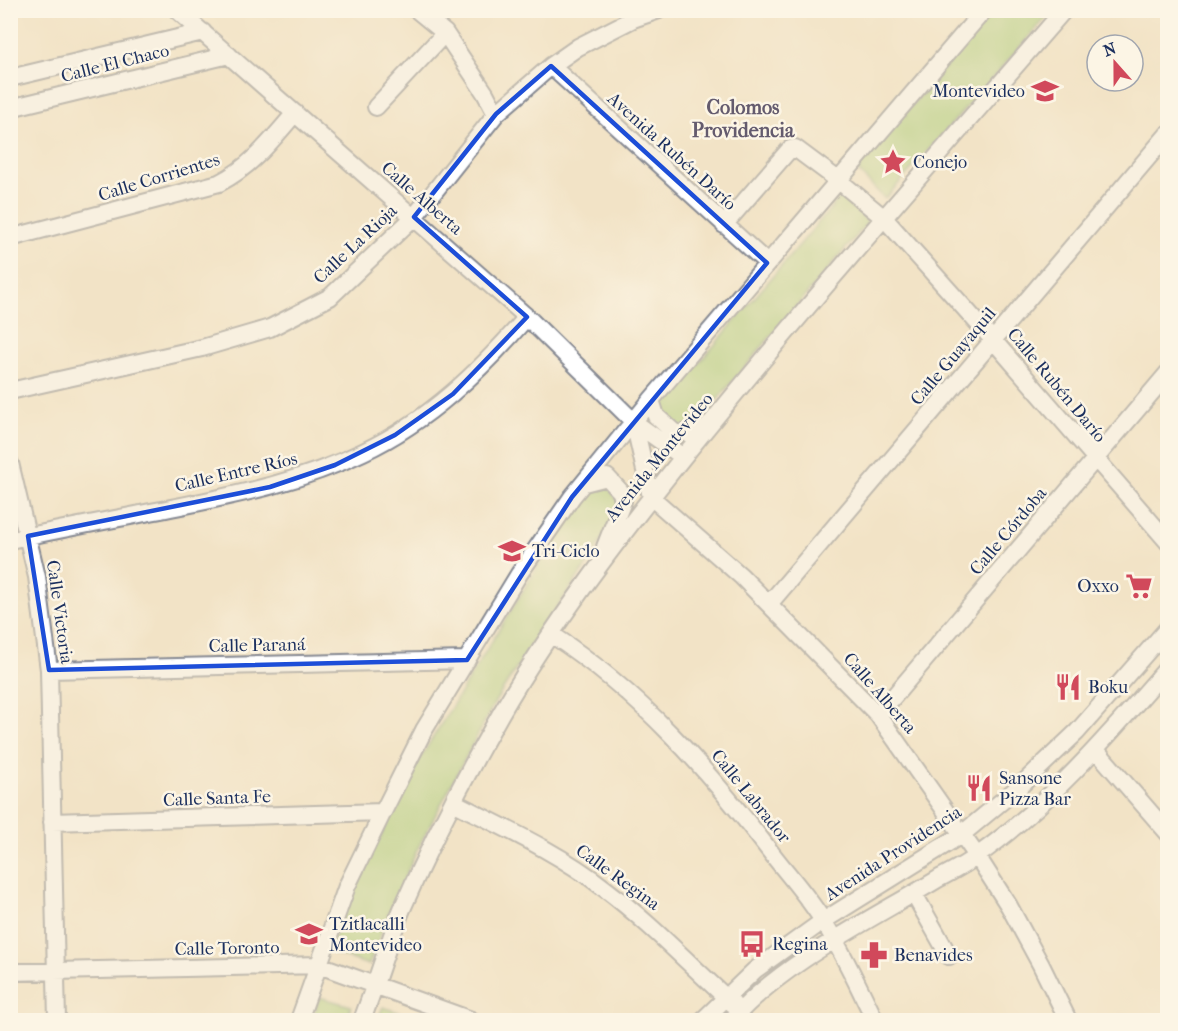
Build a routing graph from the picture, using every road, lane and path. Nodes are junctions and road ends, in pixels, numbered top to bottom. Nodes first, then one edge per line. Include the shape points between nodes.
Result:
1 (177, 10) edge
2 (417, 10) edge
3 (659, 10) edge
4 (984, 10) edge
5 (1064, 10) edge
6 (631, 15) edge
7 (203, 33) junction
8 (444, 33) junction
9 (230, 55) junction
10 (551, 66) junction
11 (10, 78) edge
12 (376, 107) dead end
13 (10, 108) edge
14 (295, 113) junction
15 (496, 114) junction
16 (1167, 134) edge
17 (838, 180) junction
18 (414, 217) junction
19 (884, 218) junction
20 (724, 225) junction
21 (10, 238) edge
22 (767, 263) junction
23 (527, 317) junction
24 (993, 340) junction
25 (1167, 373) edge
26 (10, 391) edge
27 (651, 400) junction
28 (634, 422) junction
29 (706, 429) junction
30 (684, 457) junction
31 (1095, 459) junction
32 (10, 463) edge
33 (584, 483) junction
34 (651, 497) junction
35 (28, 536) junction
36 (10, 540) edge
37 (1167, 542) edge
38 (599, 564) junction
39 (769, 604) junction
40 (1167, 628) edge
41 (551, 634) junction
42 (467, 660) junction
43 (1167, 668) edge
44 (49, 670) junction
45 (878, 715) junction
46 (1096, 750) junction
47 (453, 802) junction
48 (383, 812) junction
49 (52, 822) junction
50 (1167, 833) edge
51 (961, 835) junction
52 (977, 856) junction
53 (914, 894) junction
54 (823, 921) junction
55 (835, 941) junction
56 (949, 956) dead end
57 (319, 965) junction
58 (56, 970) junction
59 (10, 972) edge
60 (375, 986) junction
61 (725, 997) junction
62 (736, 1016) edge
63 (57, 1020) edge
64 (299, 1020) edge
65 (362, 1020) edge
66 (471, 1020) edge
67 (703, 1020) edge
68 (876, 1020) edge
69 (1068, 1020) edge

1 - 7 street, Calle Alberta
2 - 8 street
3 - 6 street, Calle La Rioja
4 - 17 street
5 - 19 street, Avenida Montevideo
6 - 10 street, Calle La Rioja
7 - 9 street, Calle Alberta
7 - 11 street, Calle El Chaco
8 - 12 street
8 - 15 street
9 - 13 street, Calle El Chaco
9 - 14 street, Calle Alberta
10 - 15 street, Calle La Rioja
10 - 20 street, Avenida Rubén Darío
14 - 18 street, Calle Alberta
14 - 21 street, Calle Corrientes via 259,154 219,183
15 - 18 street, Calle La Rioja
16 - 24 street, Calle Guayaquil
17 - 19 street, Calle Rubén Darío
17 - 20 street, Calle Rubén Darío via 795,148 790,149
17 - 22 street
18 - 23 street, Calle Alberta
18 - 26 street, Calle La Rioja via 330,297 270,328 202,348
19 - 24 street, Calle Rubén Darío
19 - 29 street, Avenida Montevideo
20 - 22 street, Avenida Rubén Darío
22 - 27 street
23 - 28 street, Calle Alberta
23 - 35 street, Calle Entre Ríos via 453,394 395,435 335,465 270,488
24 - 31 street, Calle Rubén Darío
24 - 39 street, Calle Guayaquil
25 - 31 street, Calle Córdoba
27 - 28 street
27 - 29 street via 656,416 676,434
28 - 30 street, Calle Alberta
28 - 33 street
28 - 34 street
29 - 30 street, Avenida Montevideo
30 - 34 street, Avenida Montevideo
31 - 37 street, Calle Rubén Darío
31 - 45 street, Calle Córdoba
32 - 35 street, Calle Victoria
33 - 38 street via 607,477 622,495 623,504
33 - 42 street via 519,574
34 - 38 street, Avenida Montevideo
34 - 39 street, Calle Alberta
35 - 36 street, Calle Entre Ríos
35 - 44 street, Calle Victoria
38 - 41 street, Avenida Montevideo
39 - 45 street, Calle Alberta
40 - 51 street, Avenida Providencia via 1077,732
41 - 47 street, Avenida Montevideo via 501,713
41 - 54 street, Calle Labrador via 587,658 684,745
42 - 44 street, Calle Paraná
42 - 48 street via 424,730
43 - 46 street
44 - 49 street, Calle Victoria
45 - 51 street, Calle Alberta
46 - 50 street
46 - 52 street via 1037,807
47 - 60 street, Avenida Montevideo via 401,913
47 - 61 street, Calle Regina via 540,846 602,886 655,929
48 - 49 street, Calle Santa Fe
48 - 57 street via 347,886
49 - 58 street, Calle Victoria
51 - 52 street, Calle Alberta
51 - 54 street, Avenida Providencia
52 - 53 street
52 - 69 street, Calle Alberta via 1009,906
53 - 55 street
53 - 56 street
54 - 55 street, Calle Labrador
54 - 61 street, Avenida Providencia
55 - 62 street via 794,968
55 - 68 street, Calle Labrador
57 - 58 street, Calle Toronto
57 - 60 street, Calle Toronto
57 - 64 street
58 - 59 street, Calle Toronto
58 - 63 street, Calle Victoria
60 - 65 street, Avenida Montevideo
60 - 66 street, Calle Toronto
61 - 62 street, Calle Regina
61 - 67 street, Avenida Providencia

